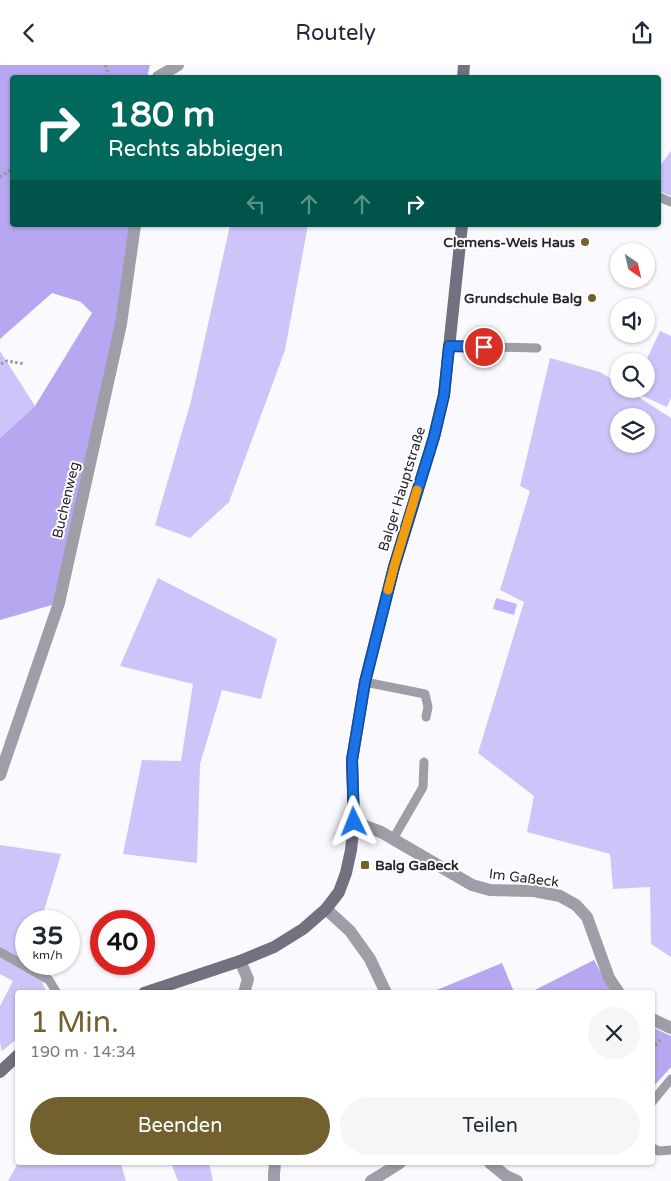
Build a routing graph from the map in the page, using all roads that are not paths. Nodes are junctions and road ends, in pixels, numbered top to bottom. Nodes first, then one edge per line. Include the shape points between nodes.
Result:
1 (178, 65) edge
2 (160, 75) edge
3 (135, 227) edge
4 (462, 227) edge
5 (449, 346) junction
6 (537, 348) dead end
7 (365, 682) junction
8 (426, 717) dead end
9 (424, 762) dead end
10 (0, 775) edge
11 (354, 822) junction
12 (393, 839) junction
13 (326, 909) junction
14 (0, 952) edge
15 (240, 961) junction
16 (55, 990) edge
17 (153, 990) edge
18 (245, 990) edge
19 (385, 990) edge
20 (617, 990) edge
21 (655, 1020) edge
22 (671, 1028) edge
23 (15, 1058) edge
24 (0, 1072) edge
25 (671, 1079) edge
26 (655, 1098) edge
27 (655, 1149) edge
28 (671, 1150) edge
29 (276, 1165) edge
30 (397, 1165) edge
31 (492, 1165) edge
32 (274, 1181) edge
33 (372, 1181) edge
34 (517, 1181) edge

1 - 2 street
3 - 10 street, Buchenweg via 121,324 59,603
4 - 5 street, Balger Hauptstraße
5 - 6 lane
5 - 7 street, Balger Hauptstraße via 444,395 434,437 394,567
7 - 8 lane via 425,694
7 - 11 street, Balger Hauptstraße via 352,760
9 - 12 lane via 422,787
11 - 12 street, Im Gaßeck
11 - 13 street, Balger Hauptstraße via 346,873 339,892
12 - 20 street, Im Gaßeck via 472,885 490,890 534,891 560,896 576,905 587,917 609,978
13 - 15 street, Balger Hauptstraße via 303,929 274,947
13 - 19 street via 350,931 370,959
14 - 16 lane via 49,980
15 - 17 street, Balger Hauptstraße
15 - 18 street via 248,979
21 - 22 street
23 - 24 street
25 - 26 lane
27 - 28 lane
29 - 32 street
30 - 33 street
31 - 34 street

